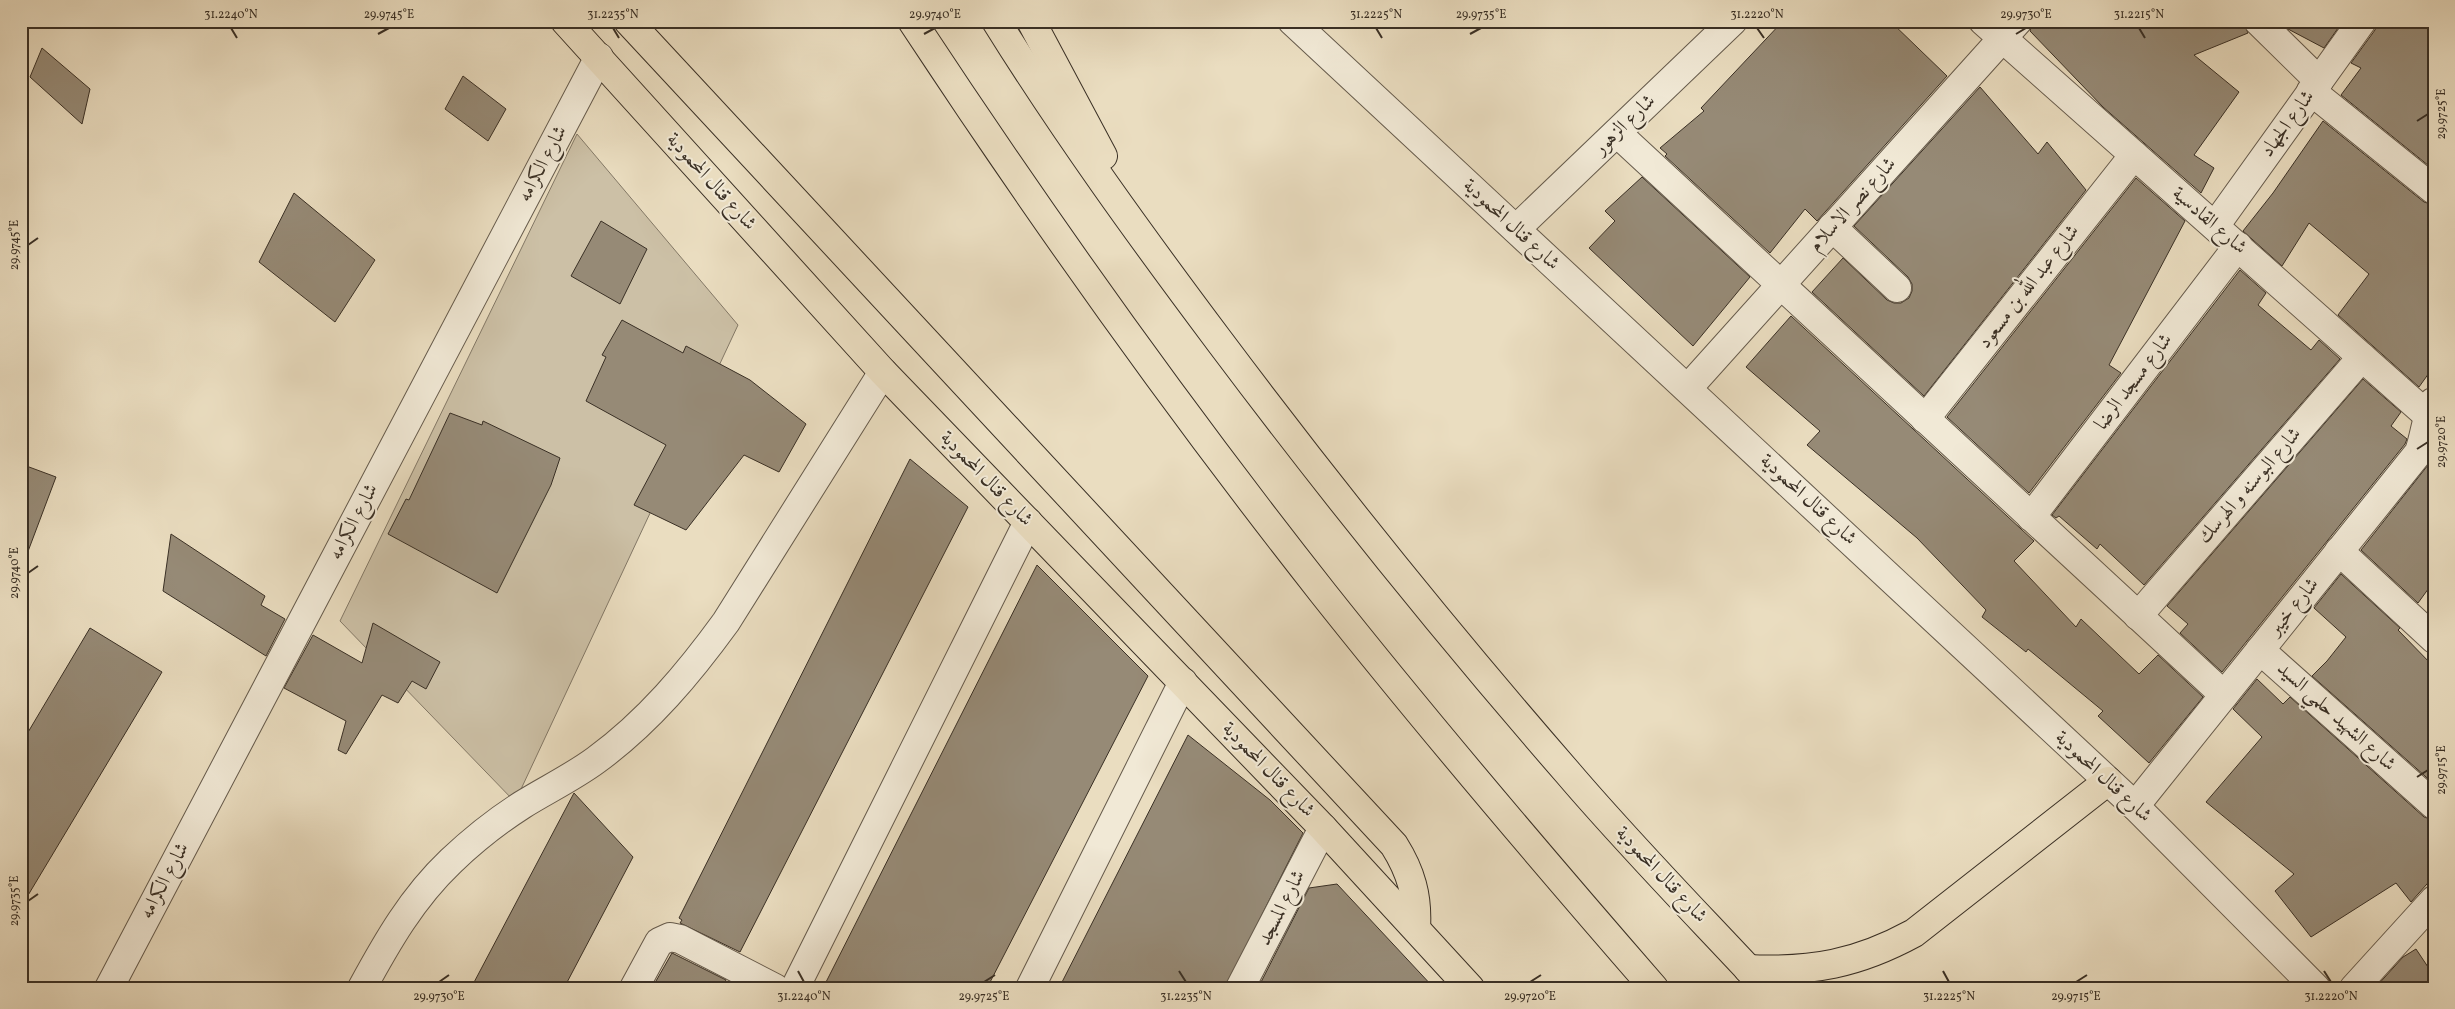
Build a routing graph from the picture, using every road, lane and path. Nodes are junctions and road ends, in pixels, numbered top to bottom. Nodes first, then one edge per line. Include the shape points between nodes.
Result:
1 (565, 21) edge
2 (628, 21) edge
3 (912, 21) edge
4 (996, 21) edge
5 (1032, 21) edge
6 (1292, 21) edge
7 (1733, 21) edge
8 (2258, 21) edge
9 (2362, 21) edge
10 (2001, 27) edge
11 (599, 57) junction
12 (2315, 86) junction
13 (1617, 133) junction
14 (2134, 155) junction
15 (2434, 190) edge
16 (2215, 226) junction
17 (1832, 227) junction
18 (1516, 229) junction
19 (2238, 246) junction
20 (1165, 269) junction
21 (1781, 285) junction
22 (1897, 288) dead end
23 (2362, 357) junction
24 (883, 372) junction
25 (1688, 388) junction
26 (2432, 412) edge
27 (1925, 419) junction
28 (2031, 517) junction
29 (1028, 522) junction
30 (2339, 551) junction
31 (2138, 616) junction
32 (2434, 640) edge
33 (2260, 650) junction
34 (1183, 682) junction
35 (2224, 695) junction
36 (2108, 781) junction
37 (2434, 805) edge
38 (2135, 806) junction
39 (1323, 828) junction
40 (2434, 900) edge
41 (1416, 928) junction
42 (1445, 959) junction
43 (1757, 978) edge
44 (109, 988) edge
45 (362, 988) edge
46 (634, 988) edge
47 (775, 988) edge
48 (795, 988) edge
49 (1030, 988) edge
50 (1240, 988) edge
51 (1470, 988) edge
52 (1489, 988) edge
53 (1654, 988) edge
54 (2316, 988) edge
55 (2354, 988) edge

1 - 11 main road, شارع قنال المحمودية
2 - 41 main road, شارع قنال المحمودية via 1394,845 1414,884 1418,906
3 - 53 main road via 1142,352 1323,592 1456,758
4 - 20 main road, شارع قنال المحمودية via 1040,93
5 - 20 main road
6 - 18 street, شارع قنال المحمودية
7 - 13 street, شارع الزهور
8 - 12 street
9 - 12 street, شارع الجهاد
10 - 14 street, شارع القادسية
10 - 17 street, شارع نصر الاسلام
11 - 24 main road, شارع قنال المحمودية
11 - 44 street, شارع الكرامه
12 - 15 street
12 - 16 street, شارع الجهاد
13 - 18 street, شارع الزهور
13 - 21 street
14 - 16 street, شارع القادسية
14 - 27 street, شارع عبد الله بن مسعود
16 - 19 street, شارع القادسية
17 - 21 street, شارع نصر الاسلام
17 - 22 street
18 - 25 street, شارع قنال المحمودية
19 - 23 street, شارع القادسية
19 - 28 street, شارع مسجد الرضا
20 - 43 main road, شارع قنال المحمودية via 1295,442 1436,618 1570,776
21 - 25 street, شارع نصر الاسلام
21 - 27 street
23 - 26 street, شارع القادسية
23 - 31 street, شارع البوسنه و الهرسك
24 - 29 main road, شارع قنال المحمودية
24 - 45 street via 726,622 698,661 666,696 596,760 521,806 450,862 393,930
25 - 36 street, شارع قنال المحمودية
26 - 30 street, شارع خيبر via 2419,452
27 - 28 street
28 - 31 street
29 - 34 main road, شارع قنال المحمودية
29 - 48 street
30 - 32 street
30 - 33 street, شارع خيبر
31 - 35 street
33 - 35 street, شارع خيبر
33 - 37 street, شارع الشهيد حلمي السيد
34 - 39 main road, شارع قنال المحمودية
34 - 49 street
35 - 38 street, شارع خيبر
36 - 38 street, شارع قنال المحمودية
36 - 43 main road via 1914,933 1851,961
38 - 54 street, شارع قنال المحمودية
39 - 41 main road, شارع قنال المحمودية
39 - 50 street, شارع المسجد
40 - 55 street
41 - 42 main road, شارع قنال المحمودية
42 - 51 main road, شارع قنال المحمودية
42 - 52 main road
46 - 47 street via 659,942 670,937

